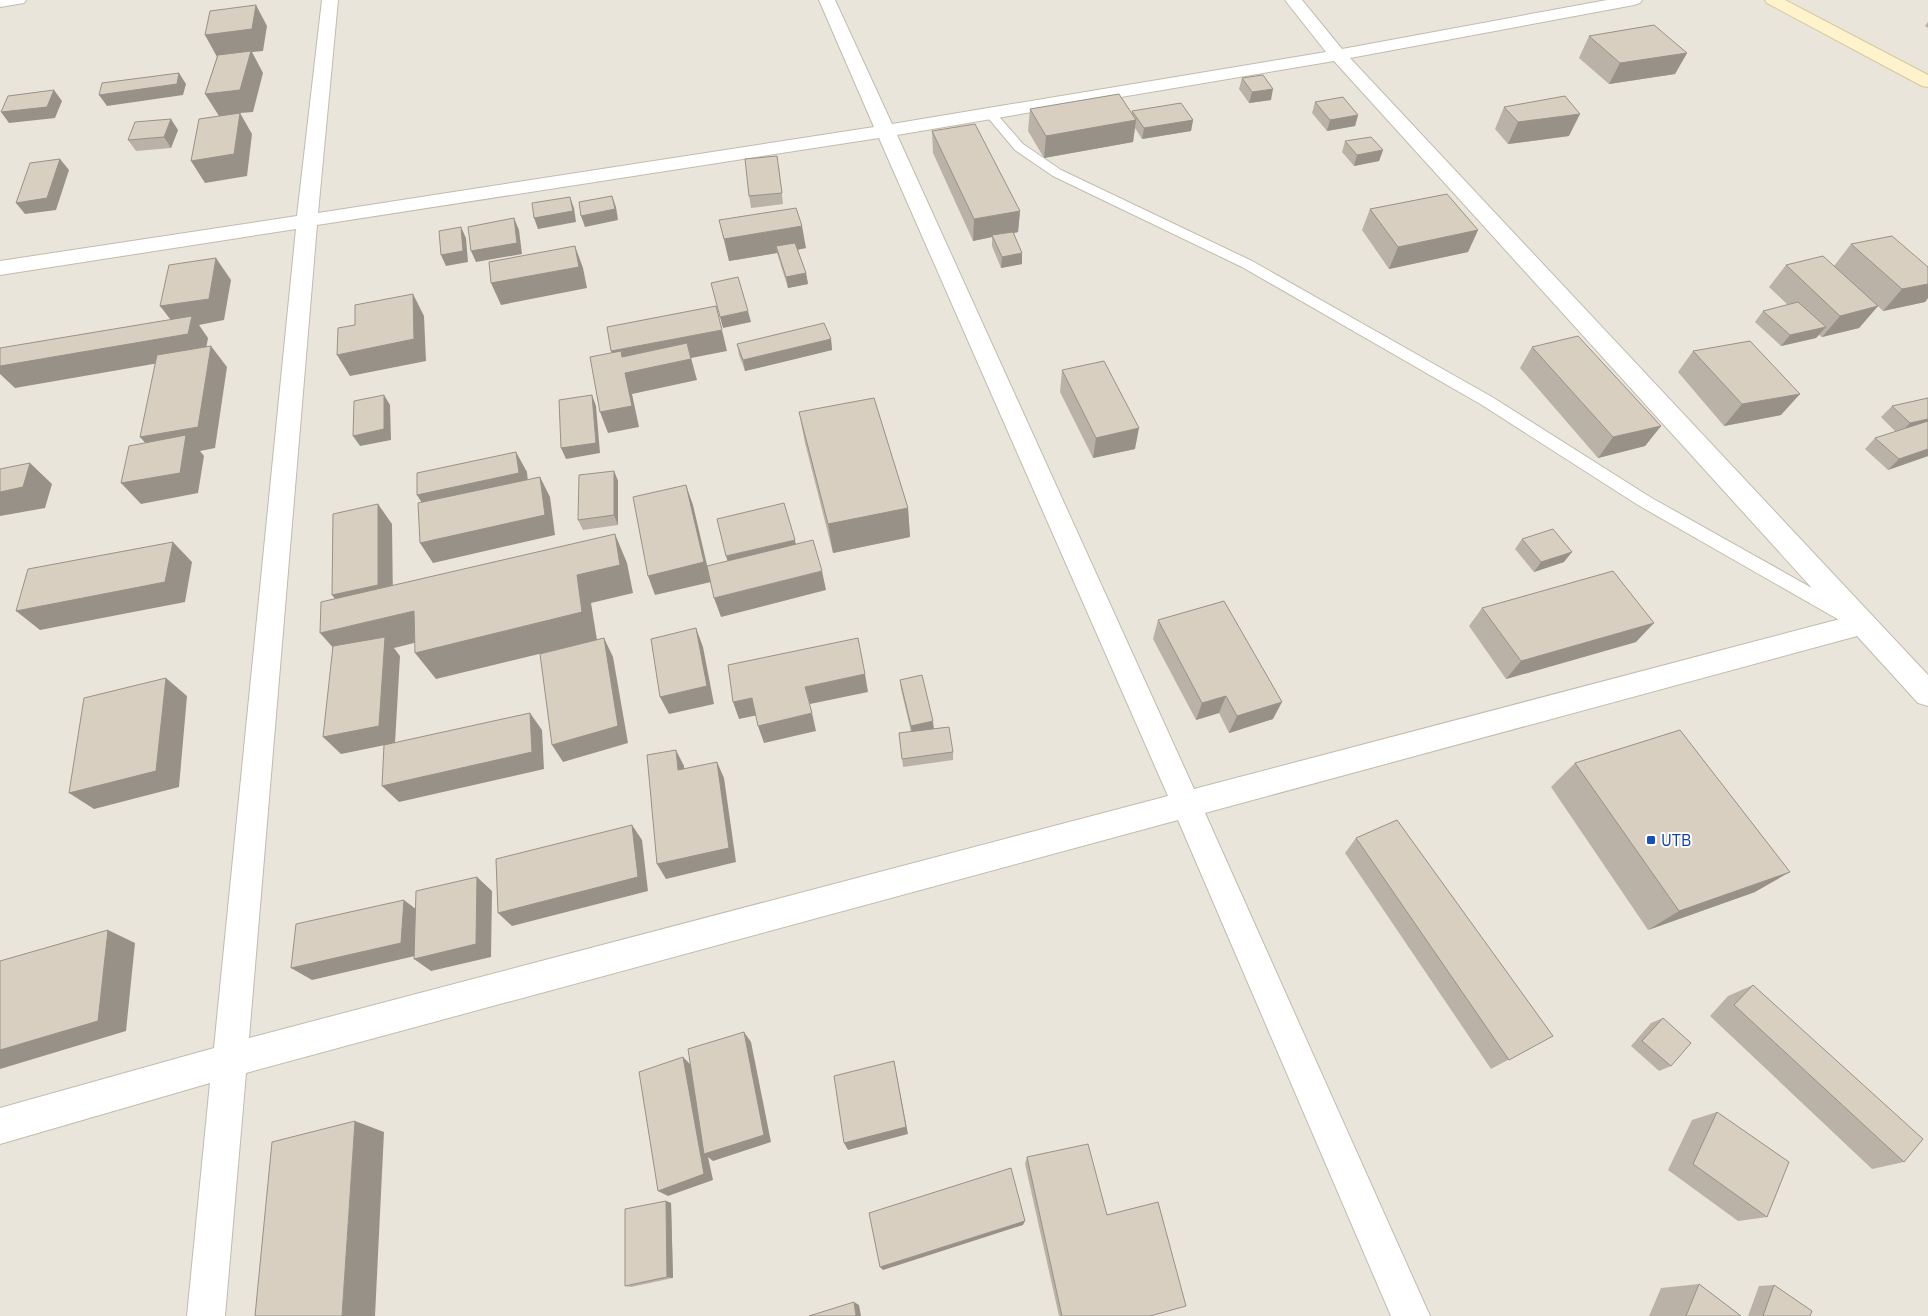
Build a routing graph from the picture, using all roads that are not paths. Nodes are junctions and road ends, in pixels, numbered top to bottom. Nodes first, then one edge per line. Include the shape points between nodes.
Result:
1 (18, 0) edge
2 (330, 0) edge
3 (827, 0) edge
4 (1293, 0) edge
5 (1634, 0) edge
6 (1773, 0) edge
7 (0, 2) edge
8 (1338, 55) junction
9 (1928, 82) edge
10 (990, 113) junction
11 (886, 131) junction
12 (307, 220) junction
13 (0, 268) edge
14 (1862, 624) junction
15 (1928, 694) edge
16 (1186, 804) junction
17 (228, 1061) junction
18 (0, 1126) edge
19 (206, 1316) edge
20 (1411, 1316) edge

1 - 7 street
2 - 12 street
3 - 11 street
4 - 8 street
5 - 8 street
6 - 9 street
8 - 10 street
8 - 14 street
10 - 11 street
10 - 14 lane via 1018,148 1058,173 1247,264 1487,401 1644,501
11 - 12 street
11 - 16 street
12 - 13 street
12 - 17 street
14 - 15 street
14 - 16 street
16 - 17 street
16 - 20 street
17 - 18 street
17 - 19 street

